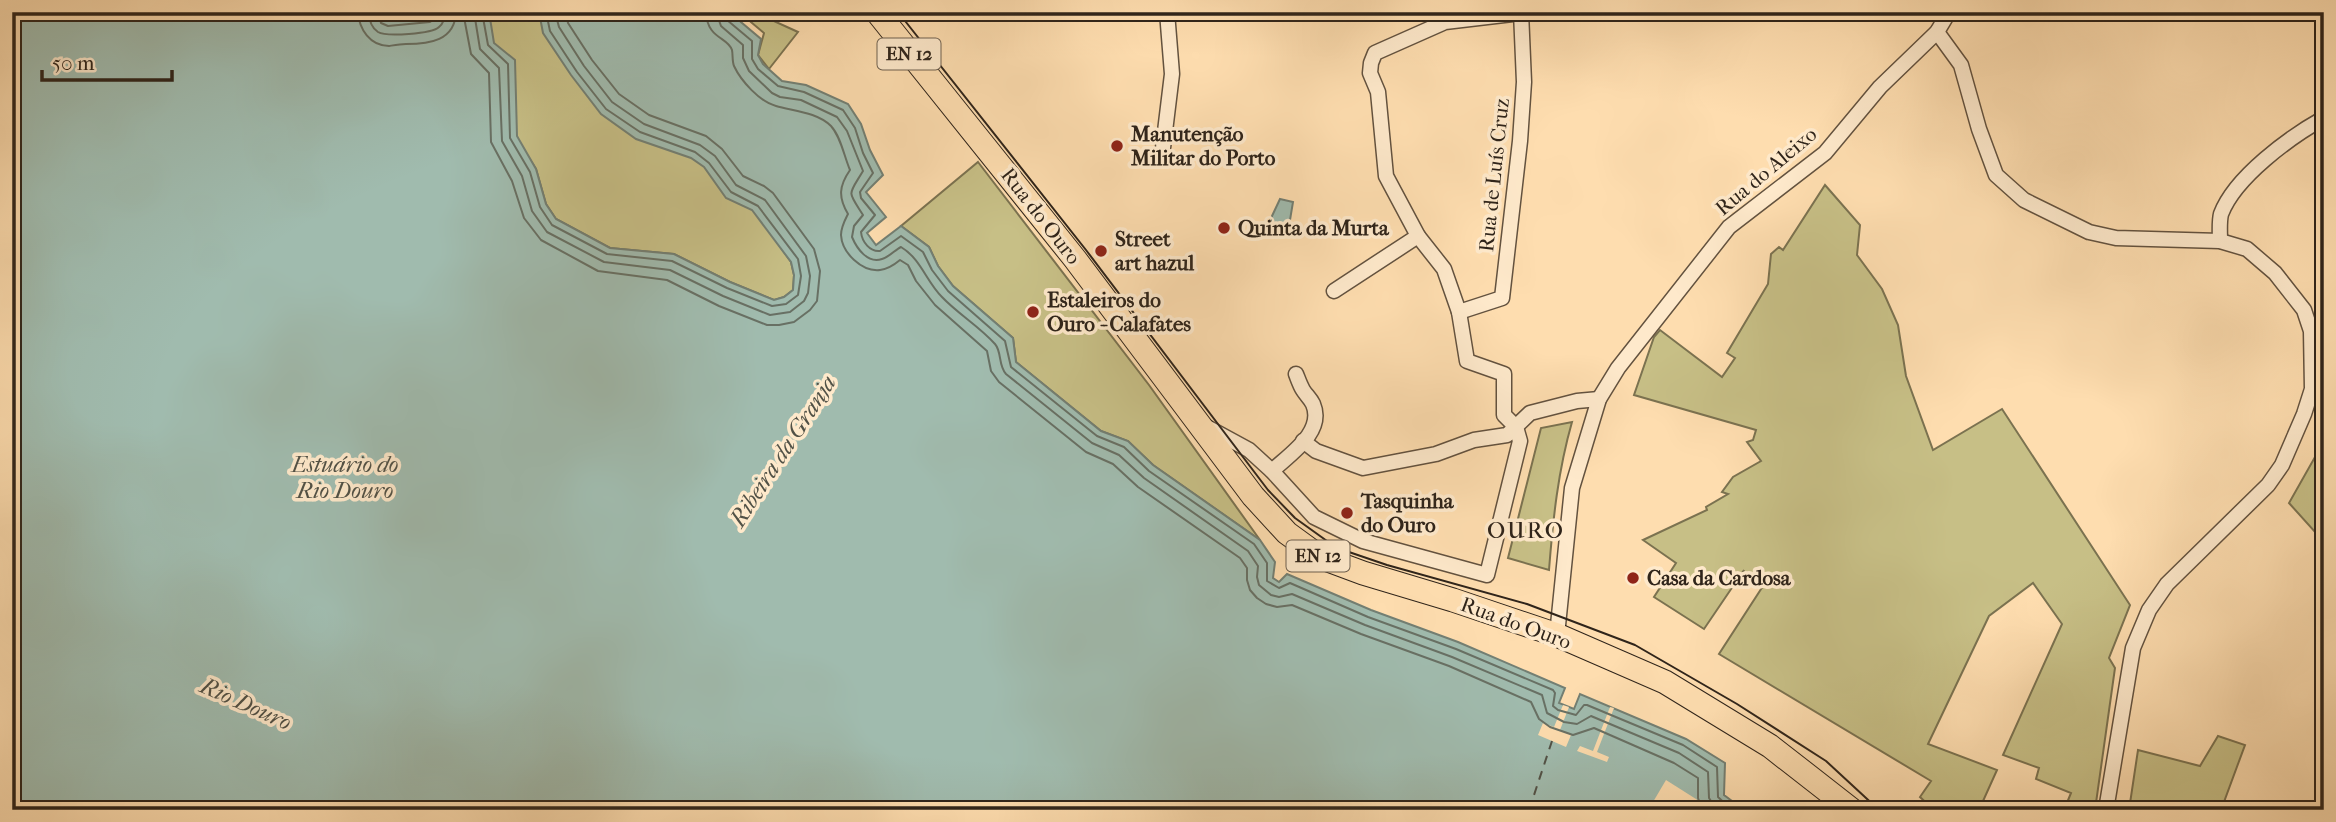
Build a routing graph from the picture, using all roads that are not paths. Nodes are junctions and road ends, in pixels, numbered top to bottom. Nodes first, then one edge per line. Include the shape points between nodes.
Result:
1 (877, 12) edge
2 (1167, 12) edge
3 (1949, 12) edge
4 (1521, 13) edge
5 (1445, 17) edge
6 (1937, 32) junction
7 (2324, 118) edge
8 (1162, 156) dead end
9 (1418, 236) junction
10 (2220, 242) junction
11 (1334, 291) dead end
12 (1459, 312) junction
13 (1296, 374) dead end
14 (1599, 399) junction
15 (1200, 424) junction
16 (1516, 426) junction
17 (1303, 442) junction
18 (1272, 471) junction
19 (1557, 635) junction
20 (1852, 810) edge
21 (2106, 810) edge

1 - 15 main road, Rua do Ouro / EN 12
2 - 8 street via 1172,74
3 - 6 street, Rua do Aleixo
4 - 5 street
4 - 12 street, Rua de Luís Cruz via 1524,94 1502,298
5 - 9 street via 1375,53 1371,63 1386,176
6 - 10 street via 1961,65 1996,175 2024,200 2089,232 2116,239
6 - 14 street, Rua do Aleixo via 1880,88 1825,153 1730,227 1618,368
7 - 10 street via 2273,153 2232,192 2220,217
9 - 11 street
9 - 12 street via 1444,269
10 - 21 street via 2247,249 2275,273 2304,310 2311,331 2312,389 2282,465 2268,485 2166,584 2149,610 2133,648
12 - 16 street via 1467,361 1504,374 1504,415
13 - 17 street via 1316,415
14 - 16 street via 1530,413
14 - 19 street, Rua do Aleixo via 1572,488
15 - 18 street, Rua do Ouro via 1249,450
15 - 19 main road, Rua do Ouro / EN 12 via 1287,533 1320,557
16 - 17 street via 1507,435 1363,468
16 - 18 street, Rua do Ouro via 1520,441 1487,575 1363,541 1314,517
17 - 18 street
19 - 20 main road, Rua do Ouro / EN 12 via 1676,690 1770,746

